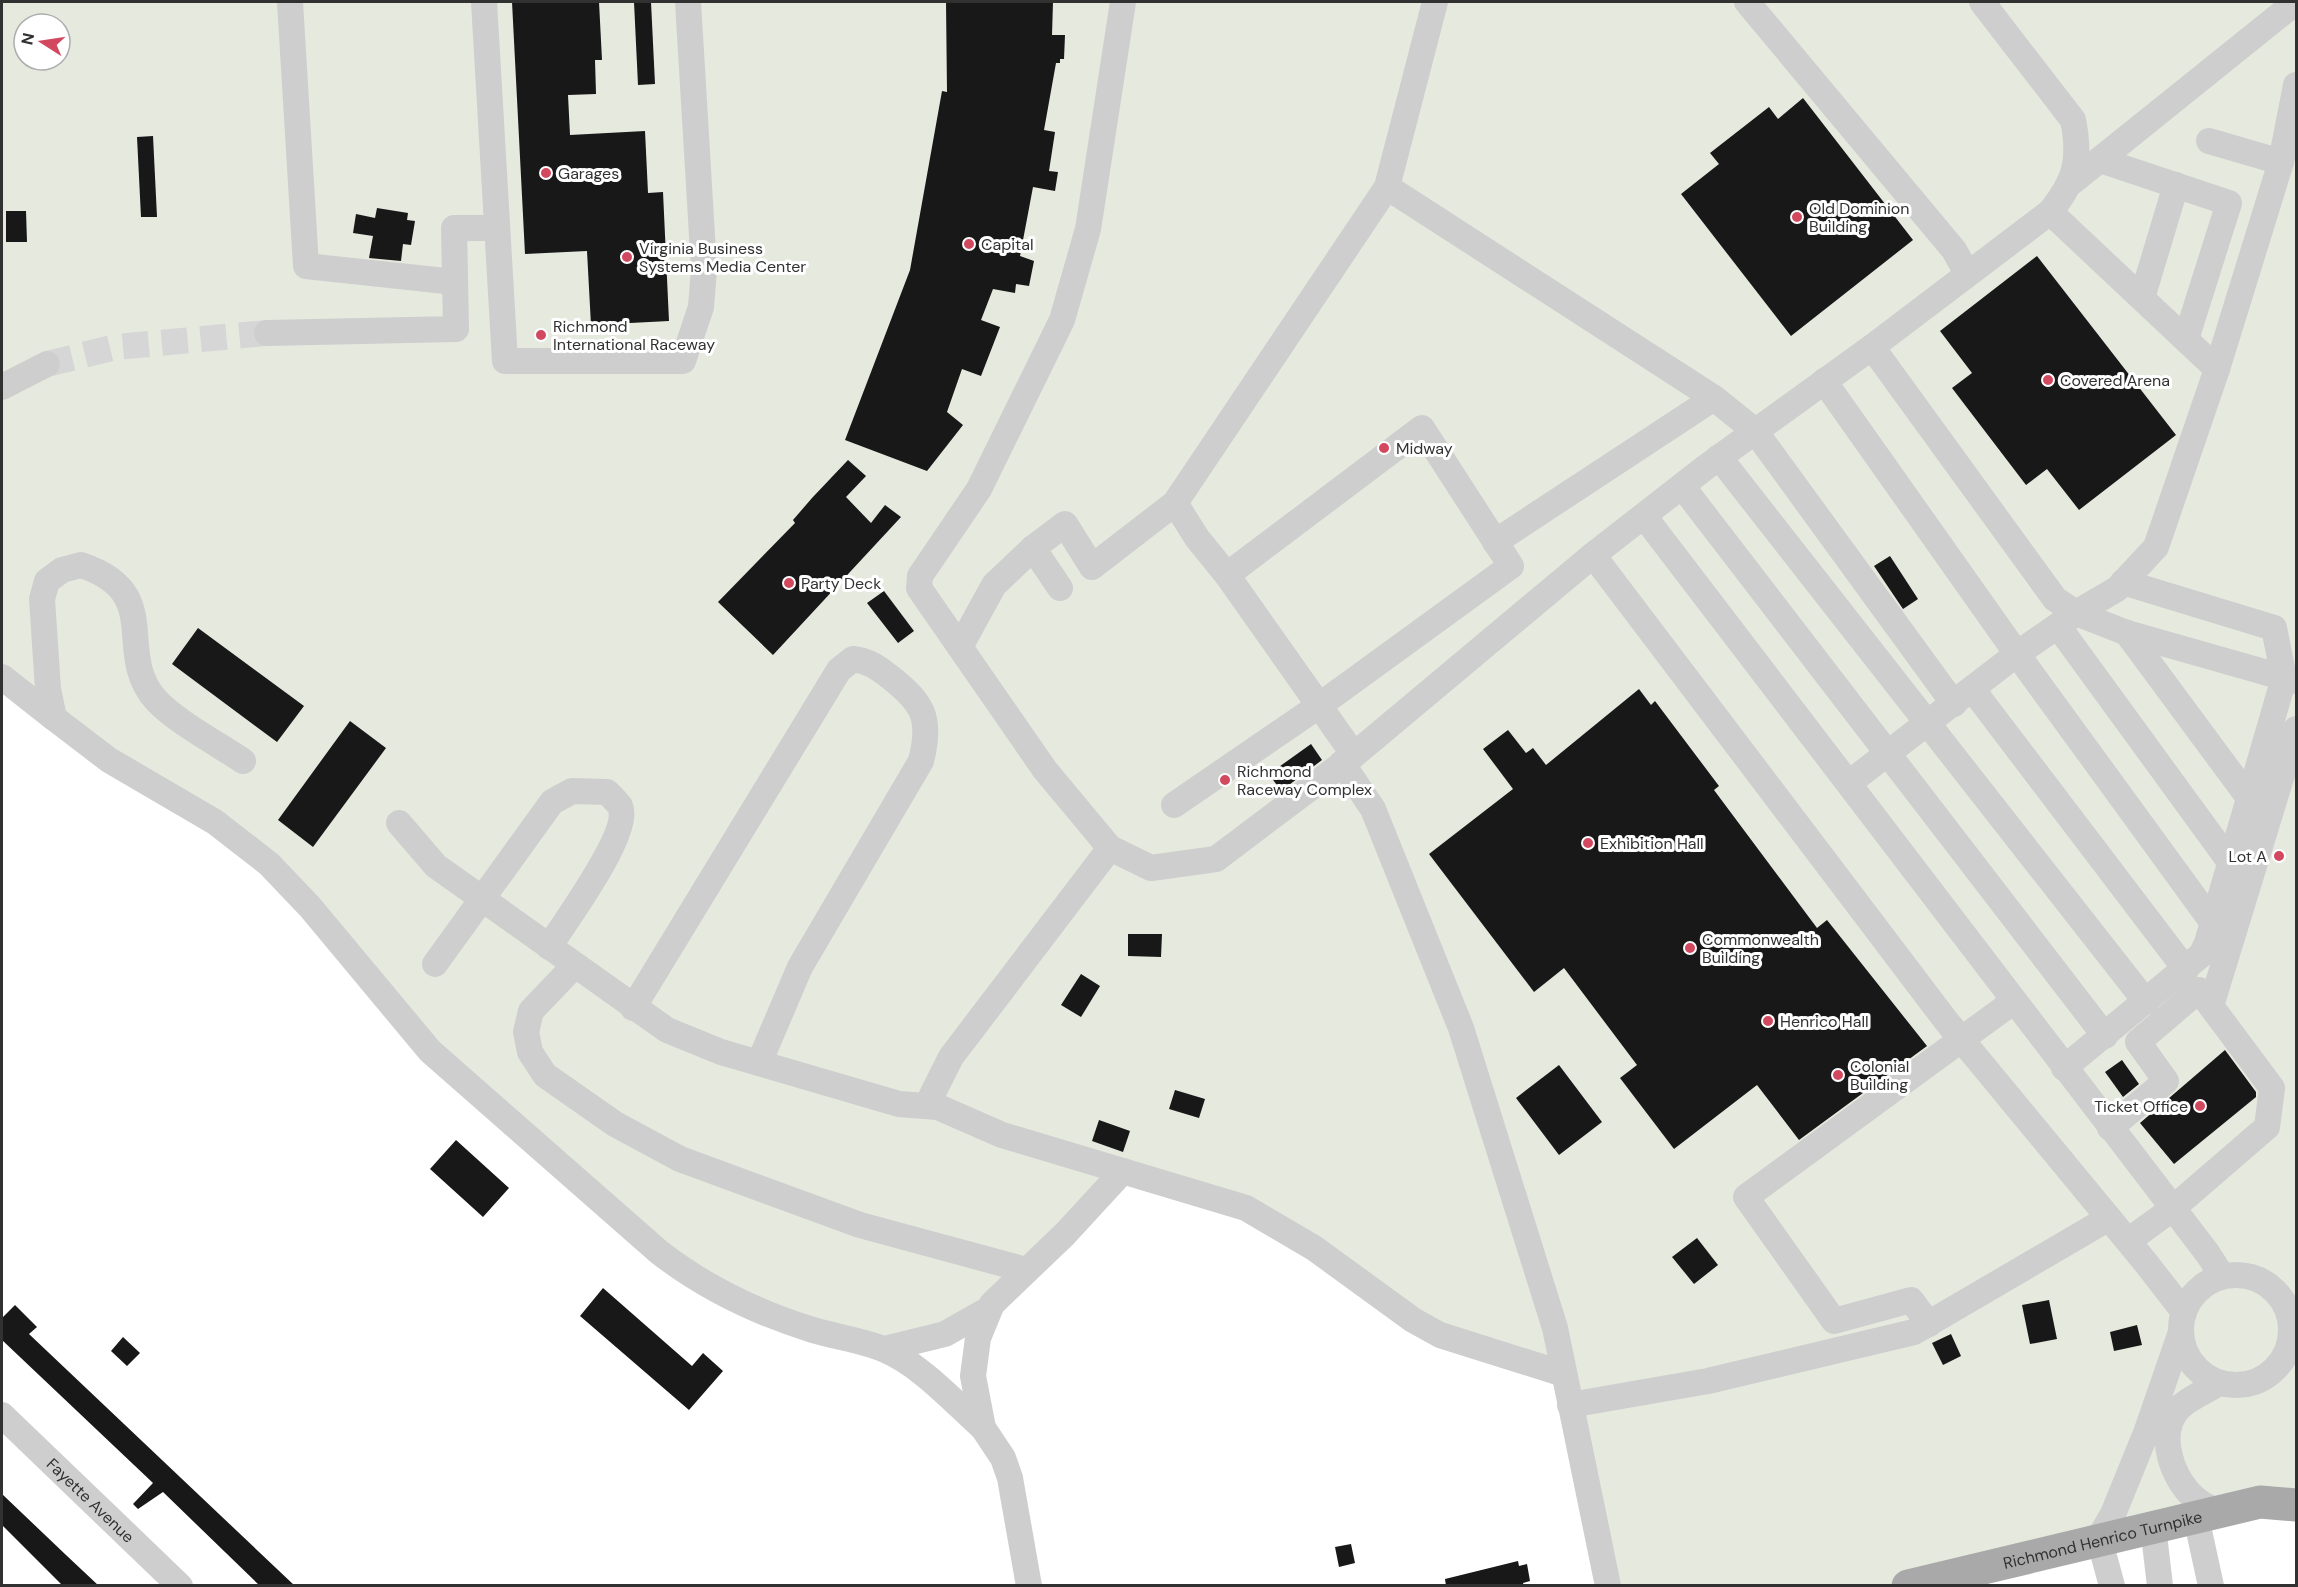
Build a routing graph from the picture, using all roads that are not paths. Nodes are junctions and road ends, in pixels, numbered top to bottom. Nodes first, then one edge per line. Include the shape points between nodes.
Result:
1 (290, 2) edge
2 (484, 2) edge
3 (688, 2) edge
4 (1123, 2) edge
5 (1435, 2) edge
6 (1748, 2) edge
7 (1982, 2) edge
8 (2291, 16) edge
9 (2296, 85) edge
10 (2209, 141) dead end
11 (2100, 160) junction
12 (2281, 162) junction
13 (2072, 182) junction
14 (2176, 185) junction
15 (1387, 187) junction
16 (2050, 212) junction
17 (497, 228) junction
18 (1967, 273) junction
19 (455, 282) junction
20 (2142, 298) junction
21 (267, 333) tunnel mouth
22 (2186, 339) junction
23 (1872, 347) junction
24 (47, 364) tunnel mouth
25 (2217, 369) junction
26 (1824, 381) junction
27 (2, 387) edge
28 (1714, 398) junction
29 (1755, 431) junction
30 (1719, 458) junction
31 (1682, 486) junction
32 (1175, 503) junction
33 (1644, 516) junction
34 (1495, 542) junction
35 (1033, 548) junction
36 (1593, 555) junction
37 (1227, 575) junction
38 (2123, 582) junction
39 (1060, 588) dead end
40 (2067, 619) junction
41 (2127, 633) junction
42 (960, 647) junction
43 (2017, 654) junction
44 (2, 677) edge
45 (2290, 679) edge
46 (1964, 697) junction
47 (1320, 705) junction
48 (54, 718) junction
49 (1928, 724) junction
50 (2296, 729) edge
51 (1887, 754) junction
52 (1348, 759) junction
53 (243, 761) dead end
54 (1849, 783) junction
55 (2249, 798) junction
56 (1174, 805) dead end
57 (399, 823) dead end
58 (1110, 848) junction
59 (2230, 862) junction
60 (481, 898) junction
61 (2212, 923) junction
62 (549, 947) junction
63 (435, 964) dead end
64 (575, 965) junction
65 (2186, 970) junction
66 (2014, 1001) junction
67 (2146, 1002) junction
68 (2211, 1006) junction
69 (633, 1008) junction
70 (1954, 1031) junction
71 (2104, 1035) junction
72 (759, 1063) junction
73 (2064, 1068) junction
74 (938, 1107) junction
75 (2110, 1128) junction
76 (1123, 1171) junction
77 (2172, 1209) junction
78 (2109, 1218) junction
79 (2128, 1241) junction
80 (1026, 1270) junction
81 (2222, 1276) junction
82 (2286, 1294) edge
83 (989, 1309) junction
84 (2182, 1322) junction
85 (1929, 1324) junction
86 (2292, 1344) edge
87 (884, 1349) junction
88 (1564, 1374) junction
89 (2219, 1383) junction
90 (1570, 1405) junction
91 (2179, 1408) junction
92 (2, 1415) edge
93 (983, 1428) junction
94 (2146, 1433) junction
95 (2296, 1505) edge
96 (2206, 1514) junction
97 (2153, 1526) junction
98 (2099, 1538) junction
99 (1985, 1576) edge
100 (180, 1586) edge
101 (1029, 1586) edge
102 (1608, 1586) edge
103 (1908, 1586) edge
104 (2112, 1586) edge
105 (2160, 1586) edge
106 (2211, 1586) edge

1 - 19 street via 306,266
2 - 17 street
3 - 17 street via 704,269 701,307 683,361 505,361
4 - 42 street via 1088,229 1062,321 979,489 920,576 919,588
5 - 15 street
6 - 18 street via 1954,250
7 - 13 street via 2073,120 2078,144
8 - 11 street
9 - 12 street
10 - 12 street
11 - 13 street
11 - 14 street
12 - 25 street
13 - 16 street
14 - 20 street
14 - 22 street via 2229,203
15 - 28 street
15 - 32 street
16 - 18 street
16 - 20 street
17 - 19 street via 454,228
18 - 23 street
19 - 21 street via 456,329
20 - 22 street
22 - 25 street
23 - 26 street
23 - 40 street
24 - 27 street
25 - 38 street via 2156,547
26 - 29 street
26 - 43 street
28 - 29 street
28 - 34 street
29 - 30 street
29 - 46 street
30 - 31 street
30 - 49 street
31 - 33 street
31 - 51 street
32 - 35 street via 1092,567 1065,524
32 - 37 street
33 - 36 street
33 - 54 street
34 - 37 street via 1422,428
34 - 47 street via 1511,566
35 - 39 street
35 - 42 street via 994,585
36 - 52 street
36 - 70 street
37 - 47 street
38 - 40 street
38 - 45 street via 2274,628
40 - 41 street
40 - 43 street
40 - 59 street
41 - 45 street
41 - 55 street
42 - 58 street via 1045,770
43 - 46 street
43 - 61 street
44 - 48 street
45 - 55 street
46 - 49 street
46 - 65 street
47 - 52 street
47 - 56 street
48 - 53 street via 42,599 47,581 62,570 81,565 110,579 134,610 139,670 156,700
48 - 87 street via 110,760 215,822 269,864 310,907 430,1051 687,1274 797,1325
49 - 51 street
49 - 67 street
50 - 68 street
51 - 54 street
51 - 71 street
52 - 58 street via 1216,859 1151,868
52 - 88 street via 1373,809 1461,1028 1555,1328
54 - 66 street
55 - 59 street
57 - 60 street via 436,866
58 - 74 street via 951,1057 932,1090 931,1097
59 - 61 street
60 - 62 street
60 - 62 street via 552,802 572,791 607,792 620,807 621,824 608,855
60 - 63 street
61 - 65 street via 2200,955
62 - 64 street
64 - 69 street
64 - 80 street via 531,1011 526,1032 530,1052 545,1075 615,1124 680,1159 860,1225
65 - 67 street
66 - 70 street
66 - 73 street
67 - 71 street
68 - 75 street via 2199,990 2138,1042 2166,1082
68 - 77 street via 2272,1088 2267,1127
69 - 72 street via 667,1030
69 - 72 street via 839,670 853,659 869,661 914,697 924,718 927,739 921,761 800,967
70 - 78 street
70 - 85 street via 1746,1197 1834,1321 1911,1300
71 - 73 street
72 - 74 street via 899,1104
73 - 75 street
74 - 76 street via 1002,1136
75 - 77 street
76 - 80 street
76 - 88 street via 1264,1216 1440,1335
77 - 79 street
77 - 81 street
78 - 79 street
78 - 85 street
79 - 84 street
80 - 83 street
81 - 82 street via 2251,1277
81 - 84 street via 2192,1296
82 - 86 street via 2284,1304
83 - 87 street via 945,1334
83 - 93 street via 978,1338 973,1376
84 - 89 street via 2184,1348 2192,1364
84 - 94 street
85 - 90 street via 1914,1332 1719,1379
86 - 89 street via 2280,1365 2267,1376 2252,1384
87 - 93 street via 931,1380
88 - 90 street
89 - 91 street
90 - 102 street
91 - 94 street
91 - 96 street via 2166,1438 2169,1456
92 - 100 street, Fayette Avenue
93 - 101 street via 1003,1458 1010,1478
94 - 98 street
95 - 96 main road, Richmond Henrico Turnpike via 2260,1502
96 - 97 main road, Richmond Henrico Turnpike
96 - 106 street
97 - 98 main road, Richmond Henrico Turnpike
97 - 105 street
98 - 99 main road, Richmond Henrico Turnpike
98 - 104 street
99 - 103 main road, Richmond Henrico Turnpike

